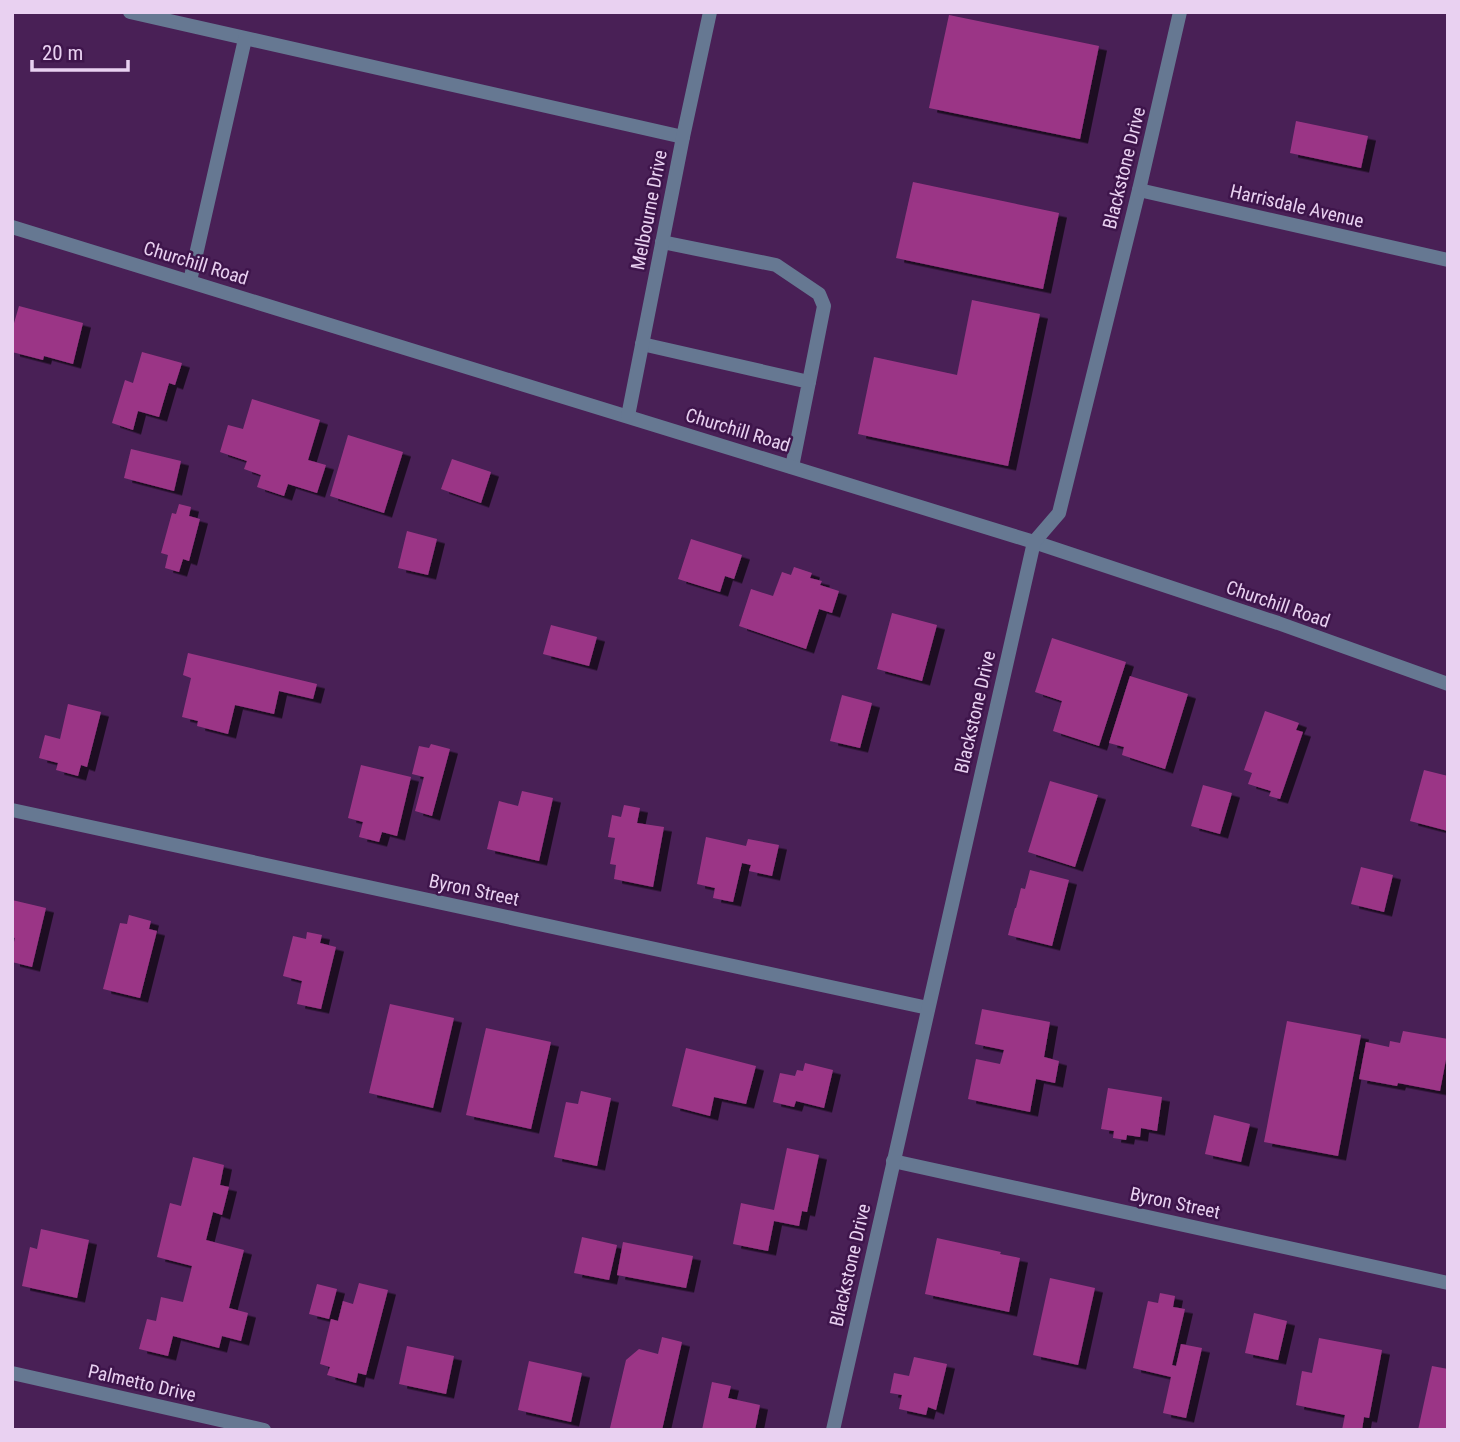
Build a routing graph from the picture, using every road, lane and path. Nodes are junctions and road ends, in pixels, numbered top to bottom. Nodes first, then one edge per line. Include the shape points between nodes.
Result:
1 (130, 12) edge
2 (710, 12) edge
3 (1180, 12) edge
4 (245, 39) junction
5 (682, 137) junction
6 (1139, 190) junction
7 (12, 227) edge
8 (662, 242) junction
9 (1448, 260) edge
10 (190, 281) junction
11 (642, 344) junction
12 (809, 382) junction
13 (628, 416) junction
14 (792, 467) junction
15 (1034, 542) junction
16 (1448, 684) edge
17 (12, 810) edge
18 (928, 1008) junction
19 (893, 1161) junction
20 (1448, 1283) edge
21 (12, 1373) edge
22 (264, 1430) edge
23 (833, 1430) edge

1 - 4 street
2 - 5 street, Melbourne Drive
3 - 6 street, Blackstone Drive
4 - 5 street
4 - 10 street
5 - 8 street, Melbourne Drive
6 - 9 street, Harrisdale Avenue
6 - 15 street, Blackstone Drive via 1059,513
7 - 10 street, Churchill Road
8 - 11 street, Melbourne Drive
8 - 12 street via 776,265 819,294 824,306
10 - 13 street, Churchill Road
11 - 12 street
11 - 13 street, Melbourne Drive
12 - 14 street
13 - 14 street, Churchill Road
14 - 15 street, Churchill Road
15 - 16 street, Churchill Road
15 - 18 street, Blackstone Drive
17 - 18 street, Byron Street
18 - 19 street, Blackstone Drive
19 - 20 street, Byron Street
19 - 23 street, Blackstone Drive
21 - 22 street, Palmetto Drive

